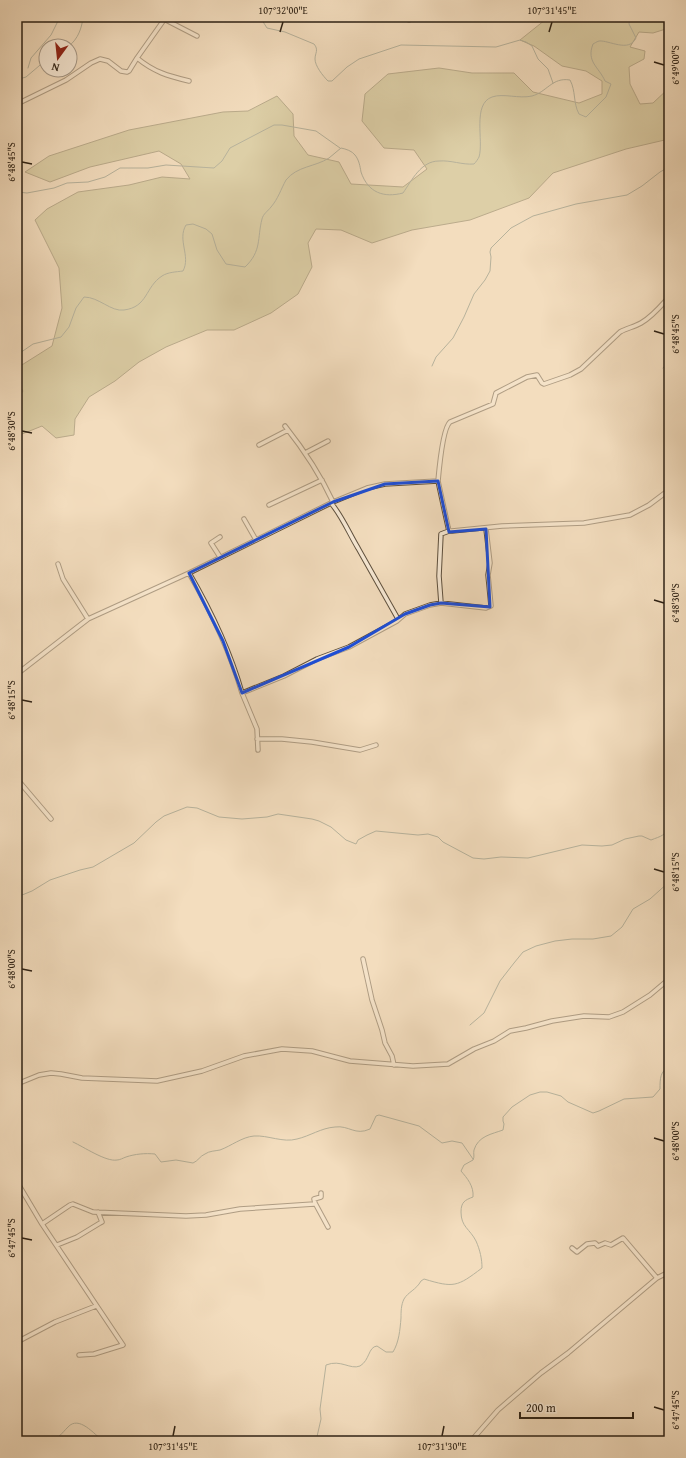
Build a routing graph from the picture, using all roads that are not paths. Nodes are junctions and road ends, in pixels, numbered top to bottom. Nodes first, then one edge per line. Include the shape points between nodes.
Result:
1 (407, 17) edge
2 (418, 17) edge
3 (165, 18) edge
4 (197, 36) dead end
5 (137, 58) junction
6 (189, 81) dead end
7 (17, 104) edge
8 (669, 297) edge
9 (285, 426) dead end
10 (288, 430) junction
11 (328, 442) dead end
12 (259, 445) dead end
13 (305, 453) junction
14 (322, 480) junction
15 (438, 481) junction
16 (669, 490) edge
17 (332, 502) junction
18 (269, 505) dead end
19 (244, 519) dead end
20 (486, 529) junction
21 (449, 531) junction
22 (220, 537) dead end
23 (256, 540) junction
24 (220, 557) junction
25 (58, 564) dead end
26 (189, 573) junction
27 (441, 603) junction
28 (88, 618) junction
29 (398, 619) junction
30 (17, 674) edge
31 (242, 694) junction
32 (257, 739) junction
33 (376, 745) dead end
34 (258, 750) dead end
35 (17, 779) edge
36 (50, 819) dead end
37 (363, 959) dead end
38 (669, 979) edge
39 (394, 1065) junction
40 (17, 1084) edge
41 (17, 1182) edge
42 (320, 1193) dead end
43 (315, 1203) junction
44 (98, 1212) junction
45 (42, 1224) junction
46 (328, 1227) dead end
47 (57, 1245) junction
48 (572, 1248) dead end
49 (669, 1272) edge
50 (657, 1278) junction
51 (96, 1306) junction
52 (17, 1342) edge
53 (79, 1355) dead end
54 (471, 1441) edge

1 - 2 street via 409,20
3 - 4 street
3 - 5 street
5 - 6 street via 163,75
5 - 7 street via 127,72 100,59 66,80
8 - 15 street via 641,323 620,332 581,369 544,384 537,375 527,377 496,393 493,404 450,422 446,428
9 - 10 street
10 - 12 street
10 - 13 street
11 - 13 street
13 - 14 street
14 - 17 street
14 - 18 street
15 - 17 street via 384,484
15 - 21 street
16 - 20 street via 630,515 584,522
17 - 23 street
17 - 29 street
19 - 23 street
20 - 21 street
20 - 27 street via 491,606 486,608
21 - 27 street via 441,534
22 - 24 street via 211,542
23 - 24 street
24 - 26 street
25 - 28 street via 63,579
26 - 28 street
26 - 31 street via 224,641
27 - 29 street via 410,612
28 - 30 street
29 - 31 street via 349,647
31 - 32 street via 257,729
32 - 33 street via 312,742 360,750
32 - 34 street
35 - 36 street
37 - 39 street via 384,1043
38 - 39 street via 624,1012 609,1016 584,1016 552,1021 510,1031 448,1064
39 - 40 street via 350,1061 312,1051 282,1049 244,1056 202,1071 157,1081 82,1078 51,1073
41 - 45 street
42 - 43 street via 321,1197 314,1199
43 - 44 street via 201,1215
43 - 46 street
44 - 45 street via 74,1204
44 - 47 street via 102,1221 100,1223
45 - 47 street
47 - 51 street
48 - 50 street via 577,1252 587,1244 611,1245 623,1238
49 - 50 street
50 - 54 street via 498,1410
51 - 52 street via 55,1322
51 - 53 street via 123,1345 94,1354

